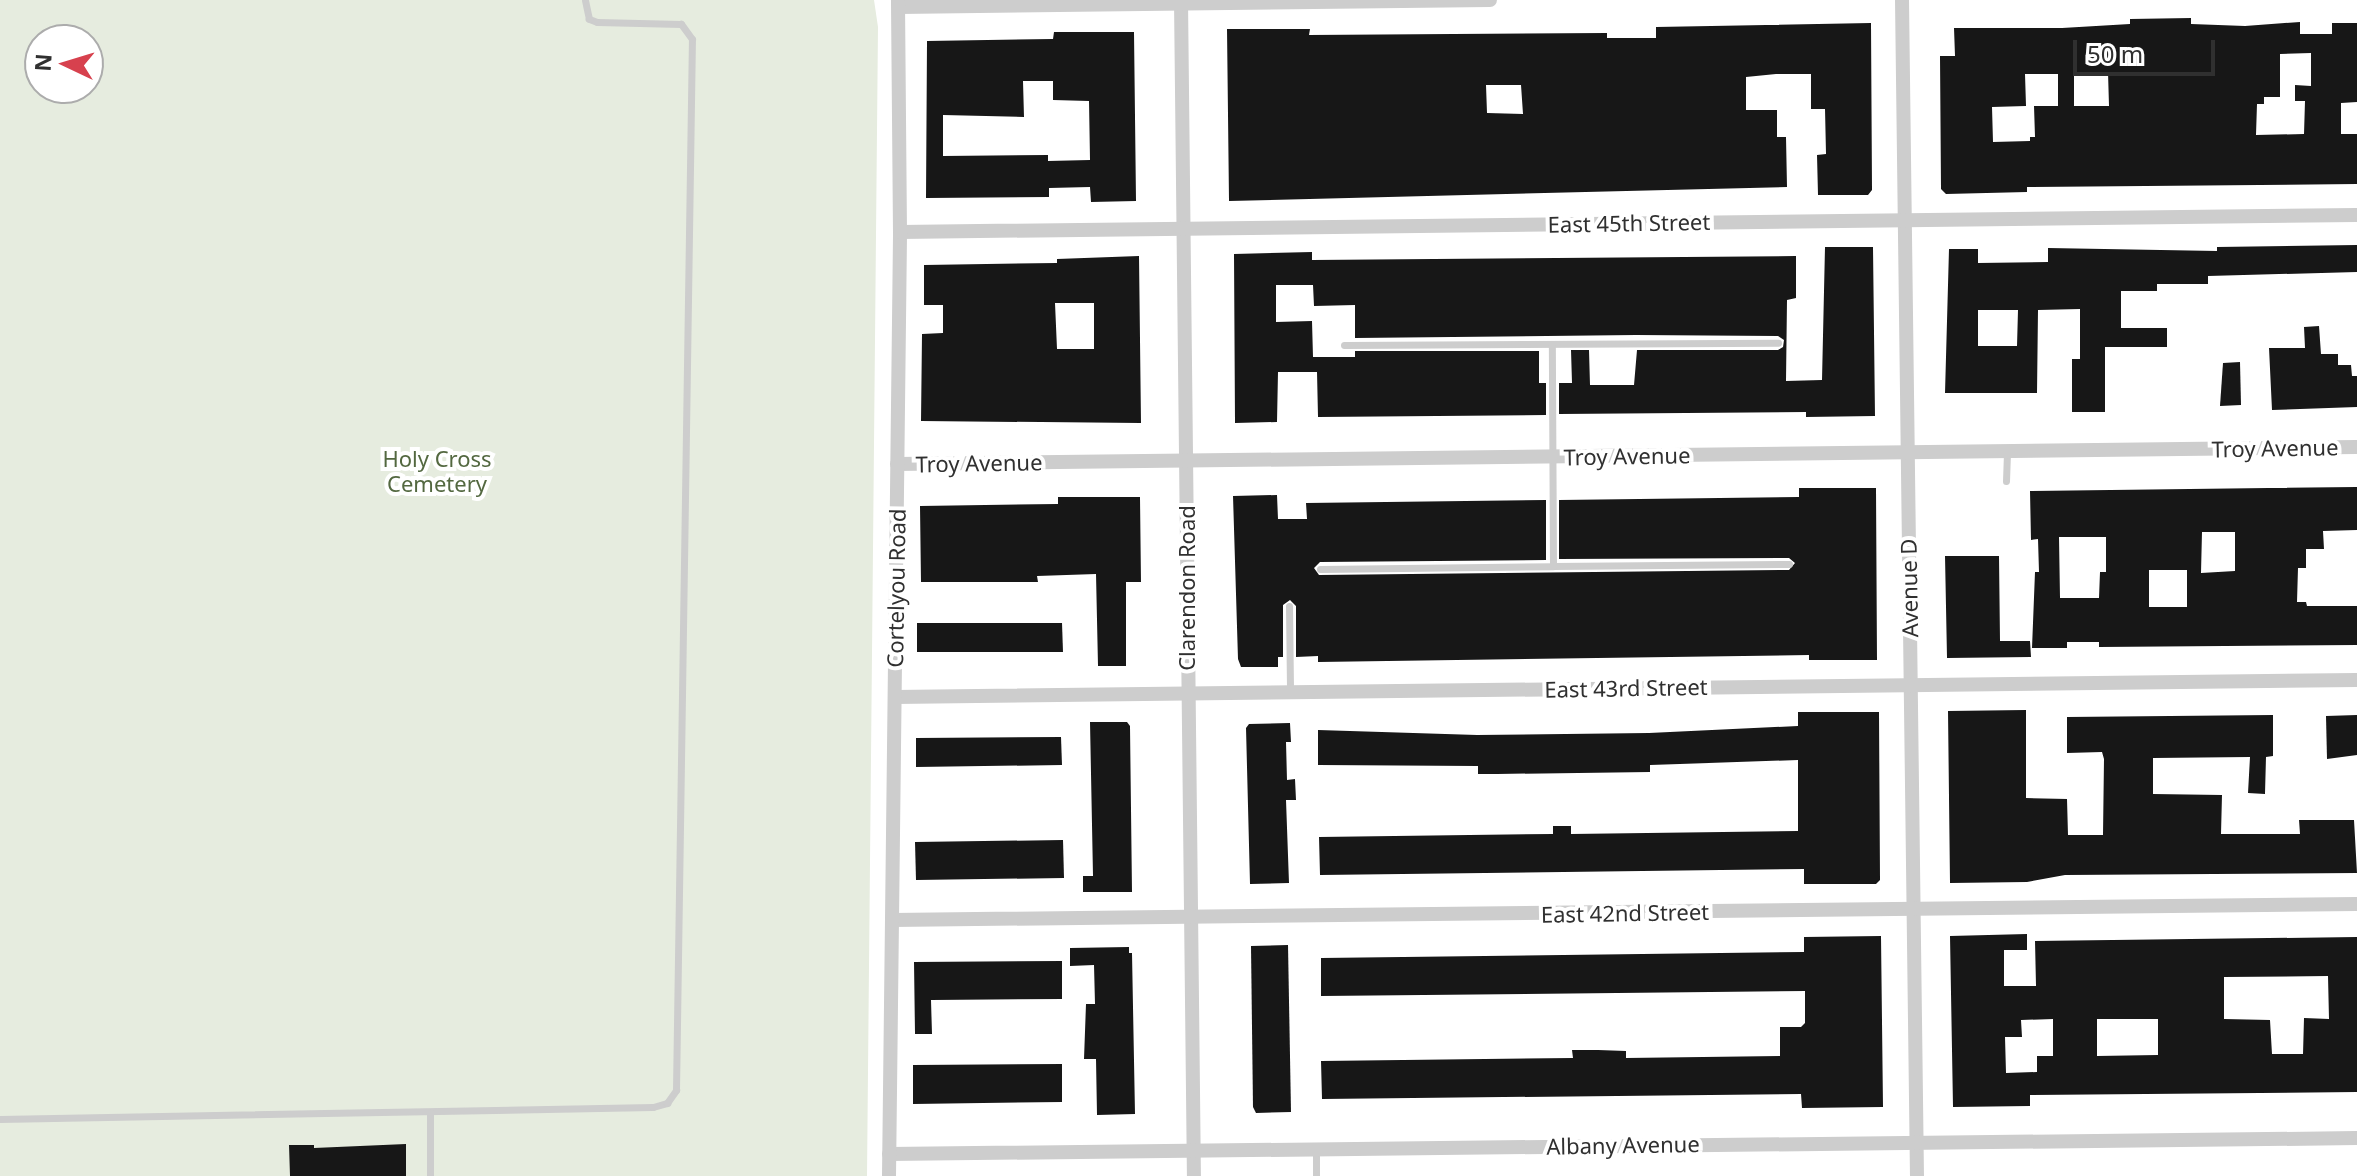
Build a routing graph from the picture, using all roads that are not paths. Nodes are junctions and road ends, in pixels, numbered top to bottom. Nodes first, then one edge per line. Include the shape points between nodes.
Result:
1 (585, 0) edge
2 (1490, 0) edge
3 (1902, 0) edge
4 (1181, 2) edge
5 (898, 3) edge
6 (2357, 215) edge
7 (1905, 220) junction
8 (1184, 227) junction
9 (900, 232) junction
10 (1778, 343) dead end
11 (1552, 344) junction
12 (1344, 345) dead end
13 (2357, 447) edge
14 (2007, 451) junction
15 (1908, 452) junction
16 (1553, 456) junction
17 (1186, 460) junction
18 (897, 464) junction
19 (2006, 481) dead end
20 (1789, 564) dead end
21 (1553, 566) junction
22 (1320, 569) dead end
23 (1289, 606) dead end
24 (2357, 680) edge
25 (1912, 685) junction
26 (1290, 691) junction
27 (1188, 692) junction
28 (895, 697) junction
29 (2357, 904) edge
30 (1913, 910) junction
31 (1191, 917) junction
32 (892, 920) junction
33 (430, 1112) junction
34 (0, 1119) edge
35 (2357, 1138) edge
36 (1916, 1142) junction
37 (1316, 1149) junction
38 (1194, 1150) junction
39 (889, 1154) junction
40 (430, 1176) edge
41 (889, 1176) edge
42 (1194, 1176) edge
43 (1316, 1176) edge
44 (1917, 1176) edge

1 - 33 lane via 589,19 597,22 681,24 692,39 676,1090 667,1103 653,1107
2 - 4 street
3 - 7 street, Avenue D
4 - 5 street
4 - 8 street, Clarendon Road
5 - 9 street, Cortelyou Road
6 - 7 street, East 45th Street
7 - 8 street, East 45th Street
7 - 15 street, Avenue D
8 - 9 street, East 45th Street
8 - 17 street, Clarendon Road
9 - 18 street, Cortelyou Road
10 - 11 lane
11 - 12 lane
11 - 16 lane
13 - 14 street, Troy Avenue
14 - 15 street, Troy Avenue
14 - 19 lane
15 - 16 street, Troy Avenue
15 - 25 street, Avenue D
16 - 17 street, Troy Avenue
16 - 21 lane
17 - 18 street, Troy Avenue
17 - 27 street, Clarendon Road
18 - 28 street, Cortelyou Road
20 - 21 lane
21 - 22 lane
23 - 26 lane
24 - 25 street, East 43rd Street
25 - 26 street, East 43rd Street
25 - 30 street, Avenue D
26 - 27 street, East 43rd Street
27 - 28 street, East 43rd Street
27 - 31 street, Clarendon Road
28 - 32 street, Cortelyou Road
29 - 30 street, East 42nd Street
30 - 31 street, East 42nd Street
30 - 36 street, Avenue D
31 - 32 street, East 42nd Street
31 - 38 street, Clarendon Road
32 - 39 street, Cortelyou Road
33 - 34 lane
33 - 40 lane
35 - 36 street, Albany Avenue
36 - 37 street, Albany Avenue
36 - 44 street, Avenue D
37 - 38 street, Albany Avenue
37 - 43 lane
38 - 39 street, Albany Avenue
38 - 42 street, Clarendon Road
39 - 41 street, Cortelyou Road

